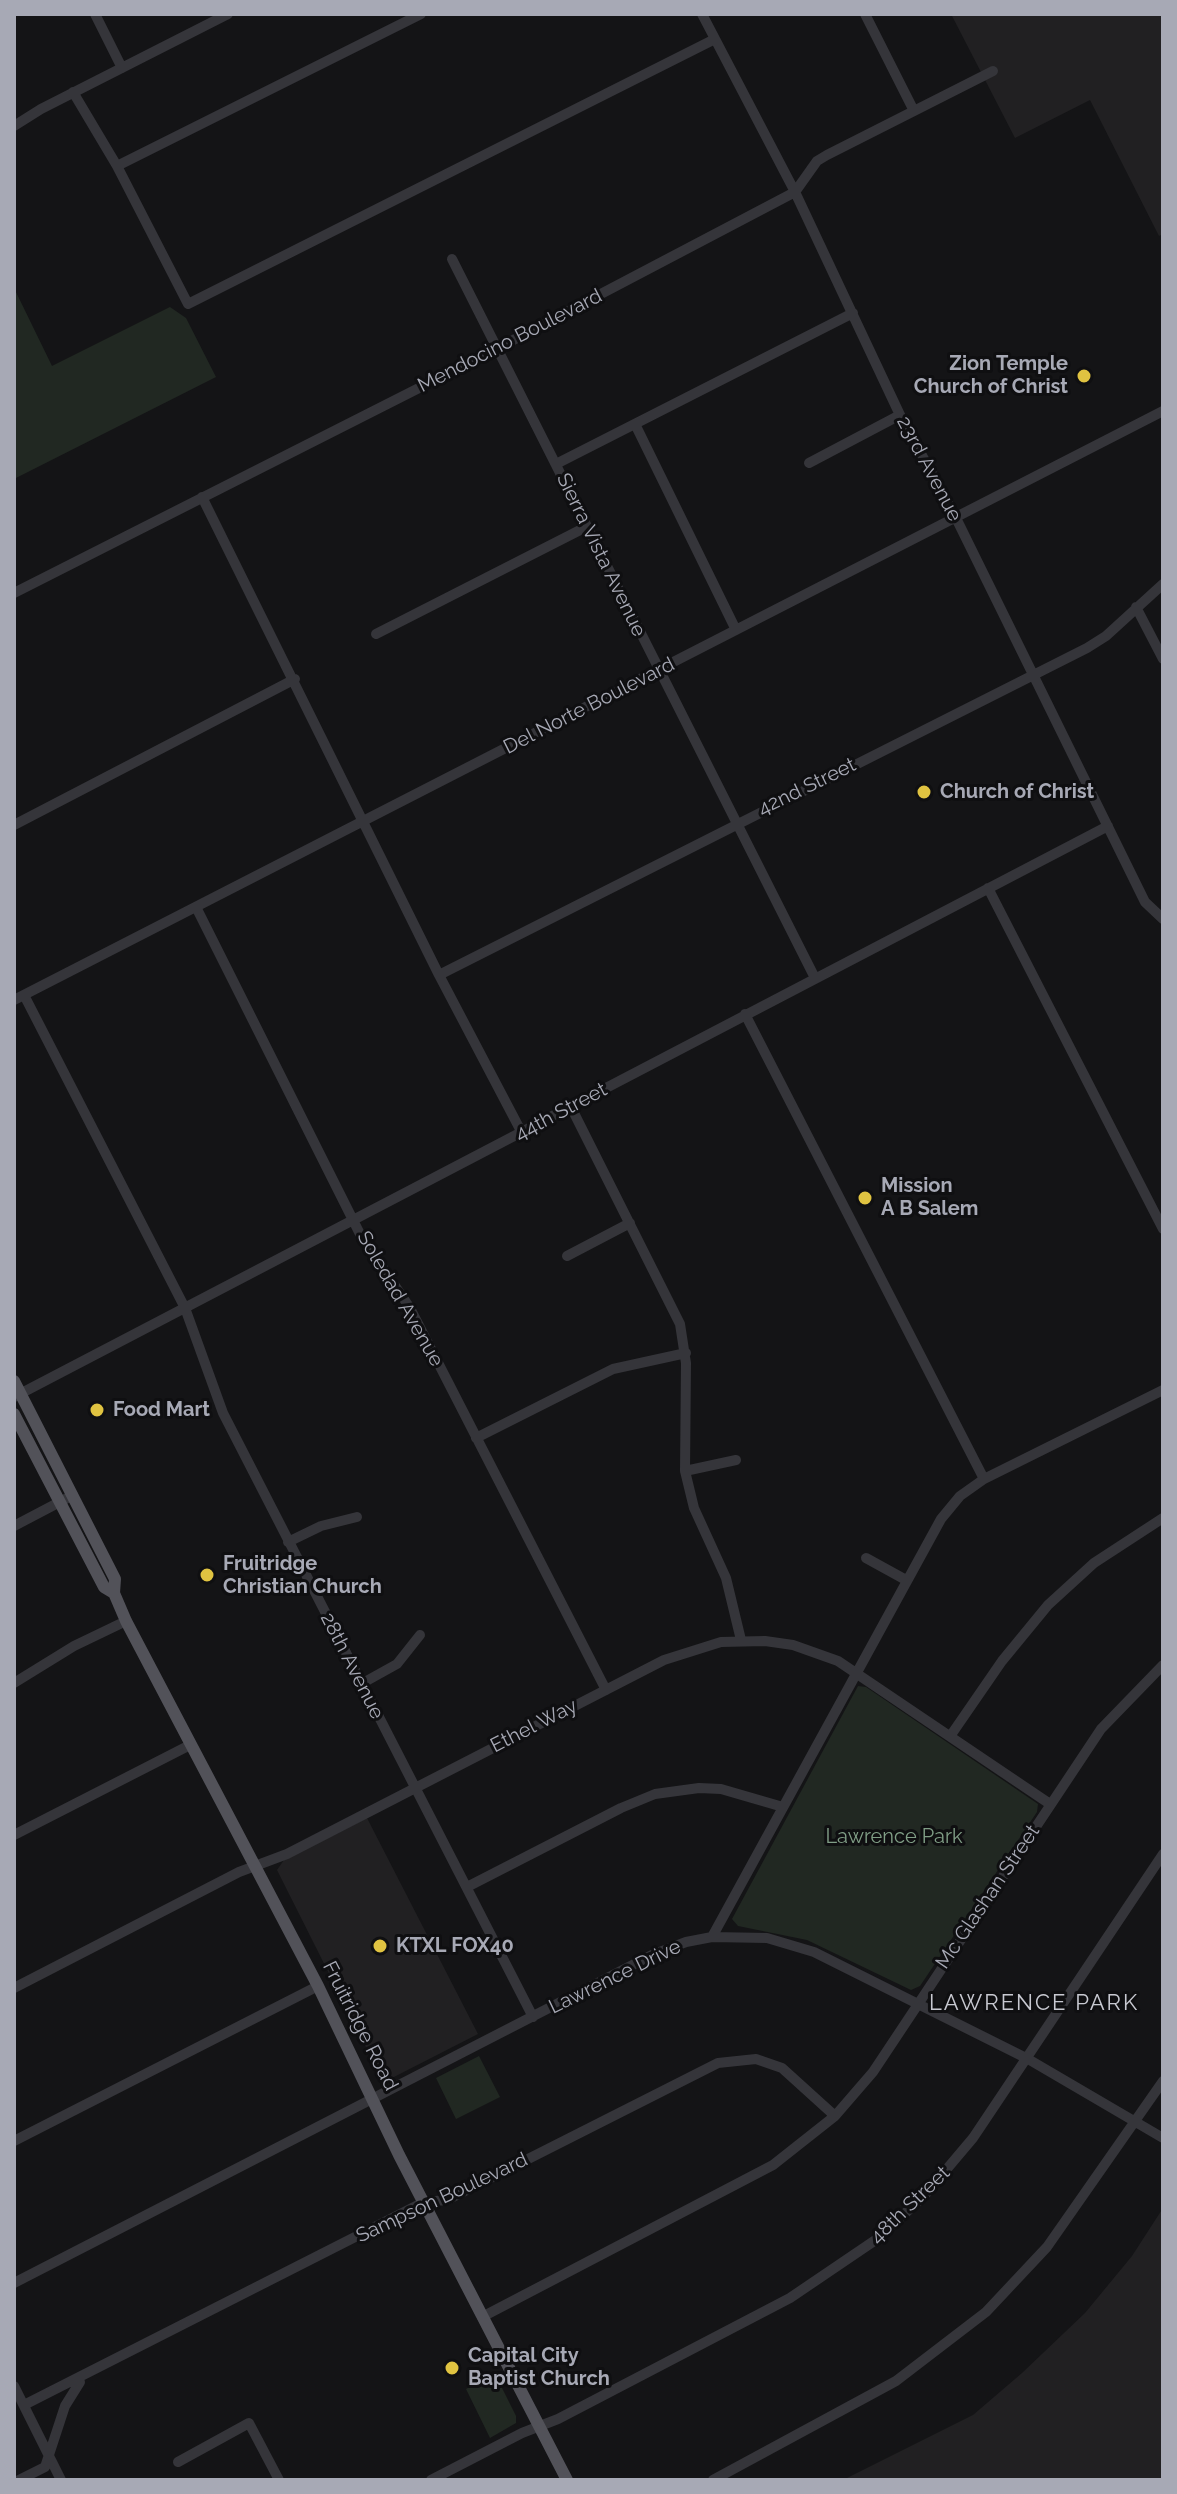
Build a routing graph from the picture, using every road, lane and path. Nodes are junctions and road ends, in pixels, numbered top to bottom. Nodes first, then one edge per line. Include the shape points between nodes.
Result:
1 (95, 14) edge
2 (228, 14) edge
3 (421, 14) edge
4 (702, 14) edge
5 (865, 14) edge
6 (715, 39) junction
7 (122, 68) junction
8 (993, 71) dead end
9 (73, 92) junction
10 (914, 111) junction
11 (14, 126) edge
12 (117, 166) junction
13 (795, 192) junction
14 (452, 259) dead end
15 (853, 313) junction
16 (498, 348) junction
17 (1163, 411) edge
18 (900, 415) junction
19 (635, 424) junction
20 (809, 463) dead end
21 (556, 464) junction
22 (202, 497) junction
23 (956, 518) junction
24 (586, 527) junction
25 (1163, 584) edge
26 (14, 593) edge
27 (1136, 607) junction
28 (736, 630) junction
29 (376, 634) dead end
30 (1163, 659) edge
31 (659, 671) junction
32 (1032, 675) junction
33 (295, 679) junction
34 (362, 821) junction
35 (734, 823) junction
36 (14, 825) edge
37 (1108, 826) junction
38 (988, 888) junction
39 (196, 907) junction
40 (1163, 919) edge
41 (439, 975) junction
42 (815, 978) junction
43 (19, 998) edge
44 (745, 1014) junction
45 (571, 1107) junction
46 (522, 1133) junction
47 (355, 1220) junction
48 (630, 1223) junction
49 (1163, 1229) edge
50 (567, 1256) dead end
51 (185, 1308) junction
52 (686, 1353) junction
53 (14, 1381) edge
54 (1163, 1390) edge
55 (17, 1395) edge
56 (14, 1414) edge
57 (476, 1438) junction
58 (736, 1460) dead end
59 (685, 1471) junction
60 (984, 1479) junction
61 (73, 1495) junction
62 (60, 1502) junction
63 (357, 1517) dead end
64 (1163, 1518) edge
65 (14, 1526) edge
66 (288, 1542) junction
67 (866, 1558) dead end
68 (906, 1580) junction
69 (114, 1593) junction
70 (126, 1621) junction
71 (420, 1635) dead end
72 (741, 1640) junction
73 (1163, 1665) edge
74 (857, 1671) junction
75 (14, 1683) edge
76 (361, 1684) junction
77 (606, 1690) junction
78 (951, 1735) junction
79 (190, 1745) junction
80 (415, 1786) junction
81 (1050, 1804) junction
82 (783, 1807) junction
83 (14, 1835) edge
84 (1163, 1854) edge
85 (256, 1866) junction
86 (467, 1887) junction
87 (712, 1937) junction
88 (318, 1986) junction
89 (14, 1988) edge
90 (917, 2004) junction
91 (533, 2017) junction
92 (1028, 2059) junction
93 (1163, 2081) edge
94 (374, 2098) junction
95 (835, 2116) junction
96 (1137, 2120) junction
97 (1163, 2138) edge
98 (14, 2141) edge
99 (424, 2202) junction
100 (14, 2283) edge
101 (482, 2317) junction
102 (88, 2376) junction
103 (14, 2386) edge
104 (24, 2405) junction
105 (539, 2426) junction
106 (50, 2457) junction
107 (178, 2462) dead end
108 (19, 2480) edge
109 (61, 2480) edge
110 (279, 2480) edge
111 (431, 2480) edge
112 (567, 2480) edge
113 (713, 2480) edge

1 - 7 street
2 - 7 street
3 - 12 street
4 - 6 street, 23rd Avenue
5 - 10 street
6 - 12 street via 188,304
6 - 13 street, 23rd Avenue
7 - 9 street
8 - 10 street, Mendocino Boulevard
9 - 11 street
9 - 12 street
10 - 13 street, Mendocino Boulevard via 817,161
13 - 15 street, 23rd Avenue
13 - 16 street, Mendocino Boulevard
14 - 16 street, Sierra Vista Avenue
15 - 18 street, 23rd Avenue
15 - 19 street
16 - 21 street, Sierra Vista Avenue
16 - 22 street, Mendocino Boulevard
17 - 23 street, Del Norte Boulevard
18 - 20 street
18 - 23 street, 23rd Avenue
19 - 21 street
19 - 28 street
21 - 24 street, Sierra Vista Avenue
22 - 26 street, Mendocino Boulevard
22 - 33 street
23 - 28 street, Del Norte Boulevard
23 - 32 street, 23rd Avenue
24 - 29 street
24 - 31 street, Sierra Vista Avenue
25 - 27 street, 42nd Street
27 - 30 street
27 - 32 street, 42nd Street via 1097,643
28 - 31 street, Del Norte Boulevard
31 - 34 street, Del Norte Boulevard
31 - 35 street, Sierra Vista Avenue
32 - 35 street, 42nd Street
32 - 37 street, 23rd Avenue
33 - 34 street
33 - 36 street
34 - 39 street, Del Norte Boulevard
34 - 41 street
35 - 41 street, 42nd Street
35 - 42 street, Sierra Vista Avenue
37 - 38 street, 44th Street
37 - 40 street, 23rd Avenue via 1145,902
38 - 42 street, 44th Street
38 - 49 street
39 - 43 street, Del Norte Boulevard
39 - 47 street, Soledad Avenue
41 - 46 street
42 - 44 street, 44th Street
43 - 51 street, 28th Avenue
44 - 45 street, 44th Street
44 - 60 street
45 - 46 street, 44th Street
45 - 48 street
46 - 47 street, 44th Street
47 - 51 street, 44th Street
47 - 57 street, Soledad Avenue via 401,1292
48 - 50 street
48 - 52 street via 675,1311
51 - 55 street, 44th Street
51 - 66 street, 28th Avenue via 223,1413
52 - 57 street via 613,1369
52 - 59 street
53 - 55 main road, Fruitridge Road
54 - 60 street
55 - 61 main road, Fruitridge Road
56 - 62 main road, Fruitridge Road
57 - 77 street, Soledad Avenue
58 - 59 street
59 - 72 street via 694,1508 726,1578
60 - 68 street via 941,1519
61 - 62 street
61 - 69 main road, Fruitridge Road via 115,1579
62 - 65 street
62 - 69 main road, Fruitridge Road via 104,1587
63 - 66 street
64 - 78 street via 1094,1563 1048,1605
66 - 76 street, 28th Avenue
67 - 68 street
68 - 74 street
69 - 70 main road, Fruitridge Road
70 - 75 street
70 - 79 main road, Fruitridge Road
71 - 76 street via 397,1664
72 - 74 street, Ethel Way via 793,1645
72 - 77 street, Ethel Way via 684,1652
73 - 81 street, Mc Glashan Street via 1101,1729
74 - 78 street, Ethel Way
74 - 82 street
76 - 80 street, 28th Avenue
77 - 80 street, Ethel Way
78 - 81 street, Ethel Way
79 - 83 street
79 - 85 main road, Fruitridge Road
80 - 85 street, Ethel Way
80 - 86 street, 28th Avenue
81 - 90 street, Mc Glashan Street
82 - 86 street via 721,1789 655,1794
82 - 87 street
84 - 92 street, 48th Street
85 - 88 main road, Fruitridge Road
85 - 89 street, Ethel Way
86 - 91 street, 28th Avenue
87 - 90 street, Lawrence Drive via 789,1943
87 - 91 street, Lawrence Drive via 664,1949
88 - 94 main road, Fruitridge Road
88 - 98 street
90 - 92 street, Lawrence Drive
90 - 95 street, Mc Glashan Street via 873,2072
91 - 94 street, Lawrence Drive
92 - 96 street, Lawrence Drive
92 - 105 street, 48th Street via 950,2168 855,2257 790,2298
93 - 96 street
94 - 99 main road, Fruitridge Road
94 - 100 street, Lawrence Drive
95 - 99 street, Sampson Boulevard via 782,2068 756,2059 731,2059 447,2200
95 - 101 street, Mc Glashan Street via 773,2165
96 - 97 street, Lawrence Drive
96 - 113 street via 1047,2247 959,2335 896,2381
99 - 101 main road, Fruitridge Road
99 - 102 street, Sampson Boulevard
101 - 105 main road, Fruitridge Road
102 - 104 street, Sampson Boulevard
102 - 106 street, Sampson Boulevard via 75,2386 65,2406
103 - 104 street
104 - 106 street
105 - 111 street, 48th Street
105 - 112 main road, Fruitridge Road
106 - 108 street via 45,2467
106 - 109 street
107 - 110 street via 249,2423

